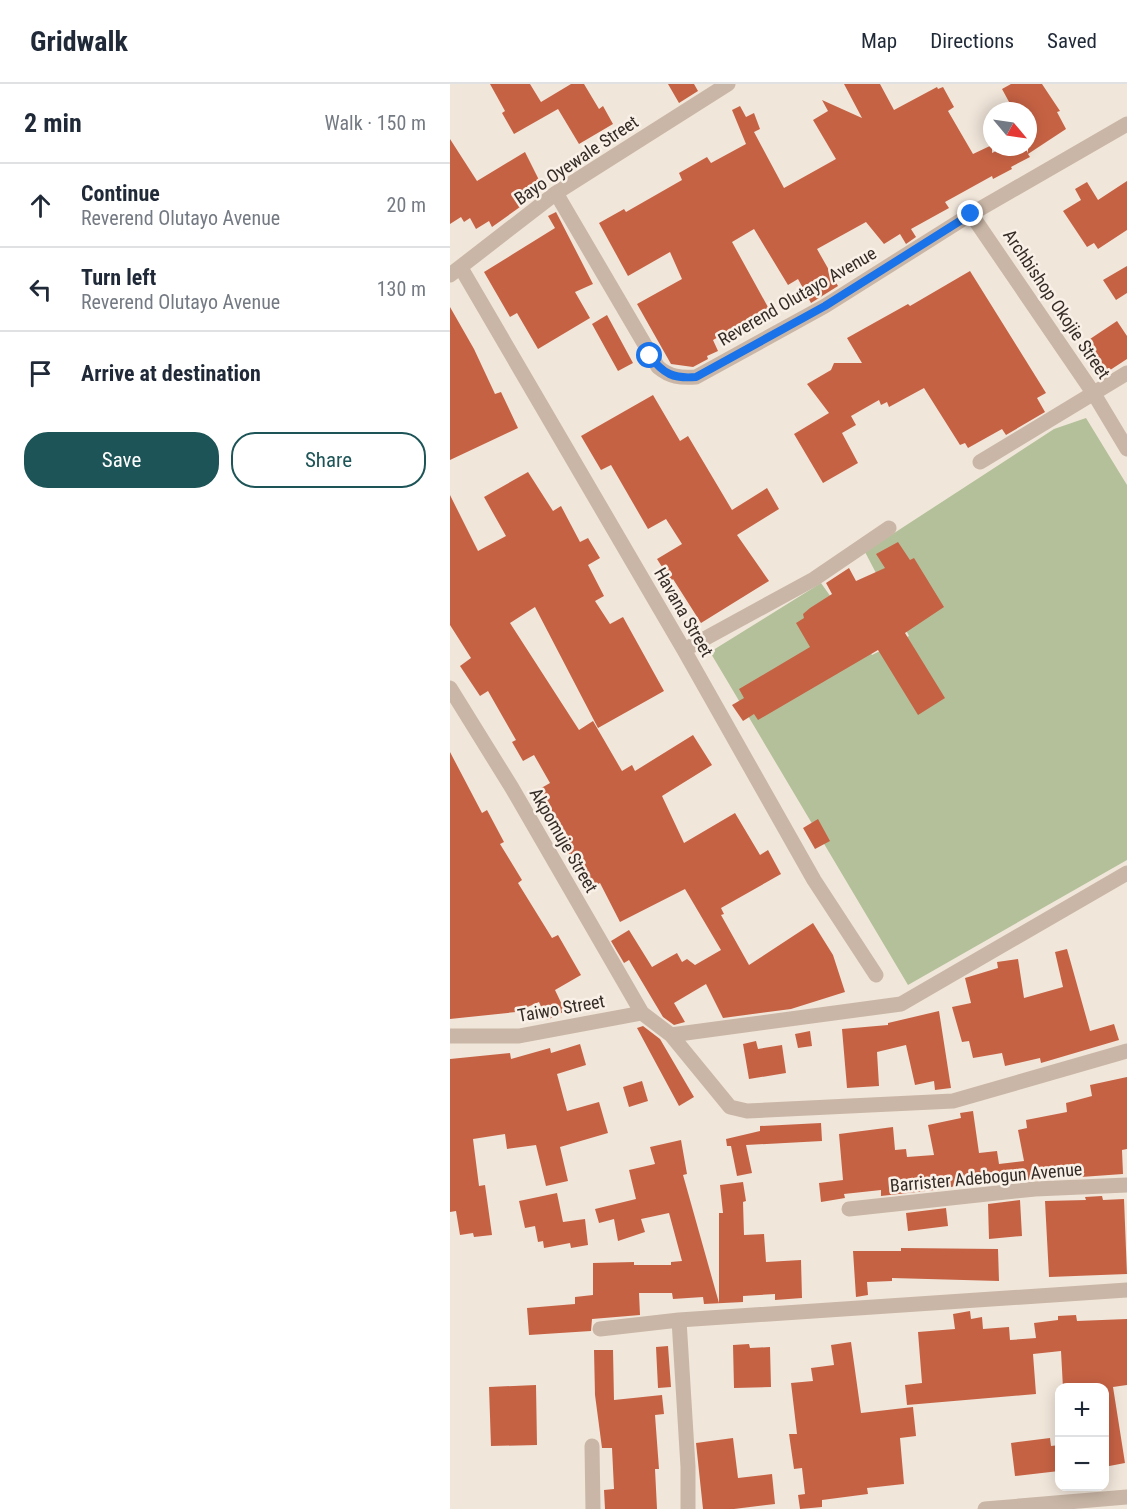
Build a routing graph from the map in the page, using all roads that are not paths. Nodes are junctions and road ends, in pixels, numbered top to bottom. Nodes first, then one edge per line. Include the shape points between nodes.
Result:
1 (728, 84) edge
2 (1127, 124) edge
3 (556, 193) junction
4 (971, 214) junction
5 (456, 272) edge
6 (1127, 373) edge
7 (1095, 394) junction
8 (1127, 449) edge
9 (980, 462) dead end
10 (889, 528) dead end
11 (684, 650) junction
12 (450, 688) edge
13 (1127, 873) edge
14 (876, 975) dead end
15 (642, 1013) junction
16 (671, 1035) junction
17 (450, 1036) edge
18 (1127, 1051) edge
19 (1127, 1185) edge
20 (849, 1209) dead end
21 (1127, 1290) edge
22 (679, 1320) junction
23 (600, 1329) dead end
24 (591, 1446) dead end
25 (1127, 1497) edge
26 (593, 1509) edge
27 (688, 1509) edge
28 (985, 1509) edge

1 - 3 street, Bayo Oyewale Street
2 - 4 street, Reverend Olutayo Avenue
3 - 4 street, Reverend Olutayo Avenue via 650,356 666,374 679,378 696,377 825,306
3 - 5 street, Bayo Oyewale Street
4 - 7 street, Archbishop Okojie Street
5 - 11 street, Havana Street
6 - 7 street
7 - 8 street, Archbishop Okojie Street
7 - 9 street
10 - 11 street via 814,579
11 - 14 street, Havana Street via 814,880
12 - 15 street, Akpomuje Street
13 - 16 street via 901,1004
15 - 16 street
15 - 17 street, Taiwo Street via 519,1036
16 - 18 street via 730,1107 747,1112 953,1101
19 - 20 street, Barrister Adebogun Avenue via 1035,1189
21 - 22 street
22 - 23 street
22 - 27 street
24 - 26 street
25 - 28 street

